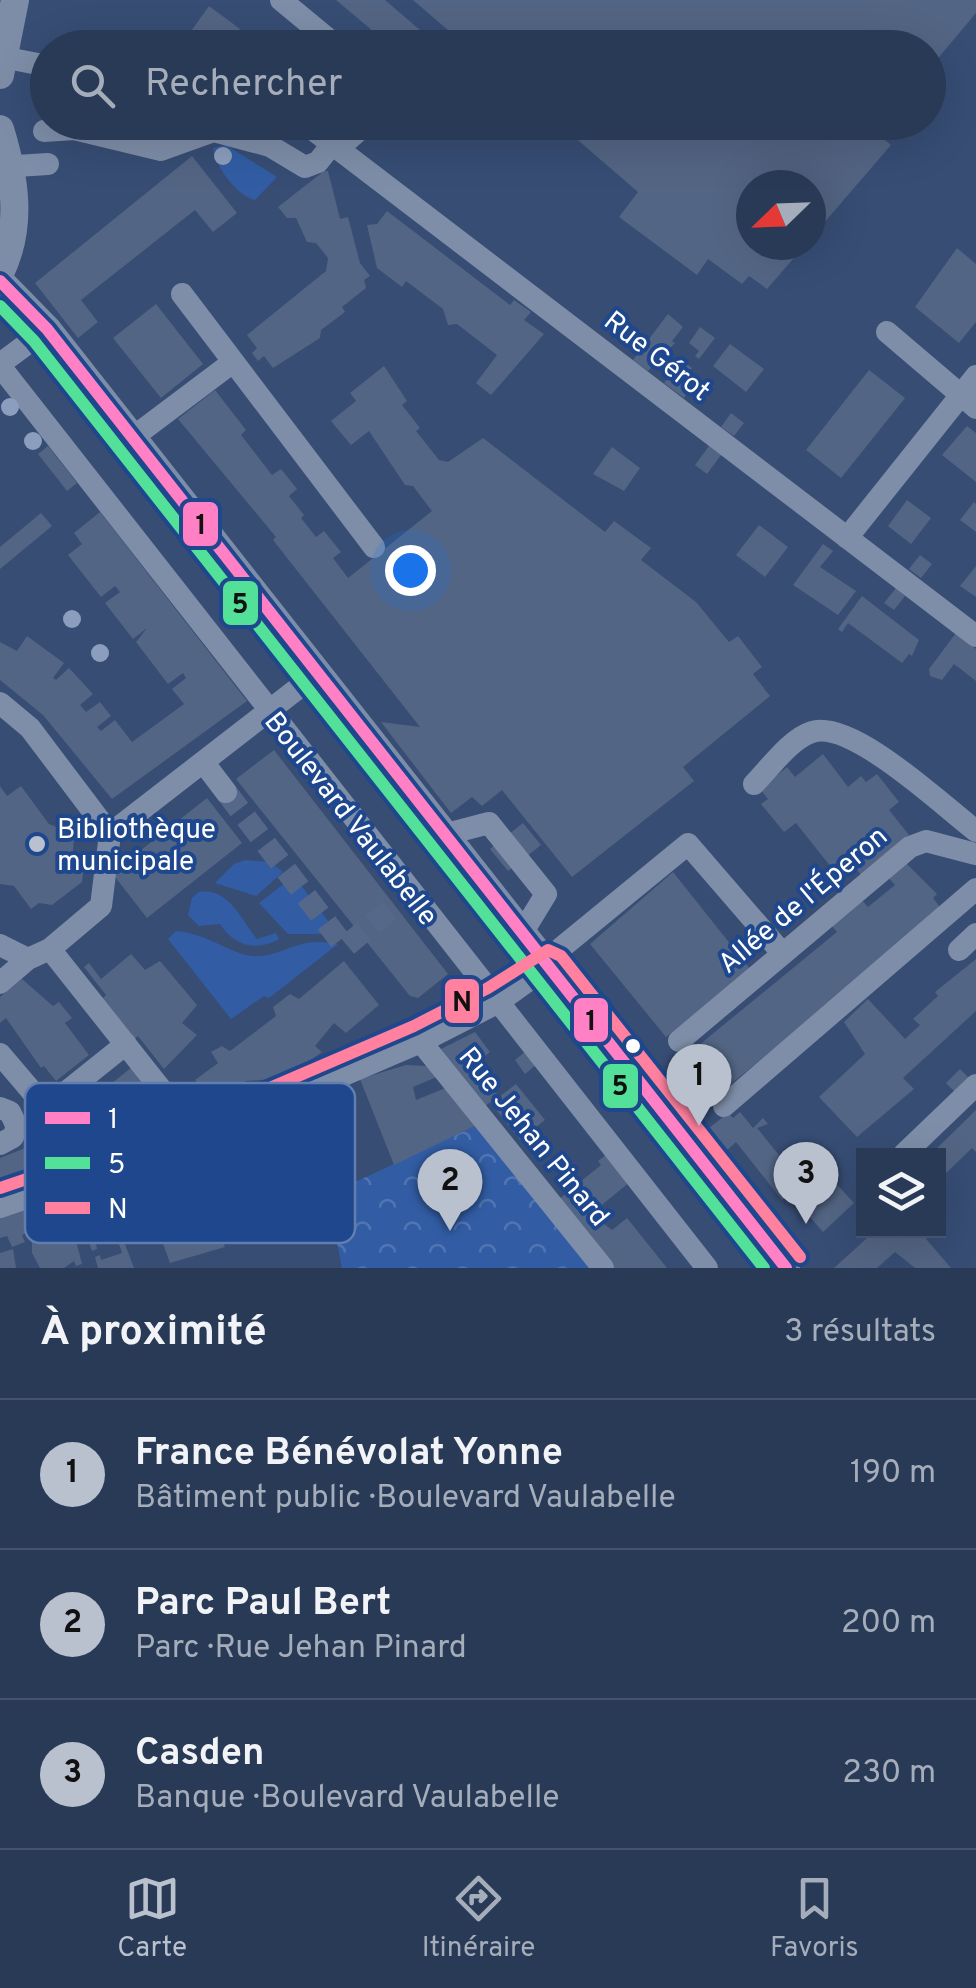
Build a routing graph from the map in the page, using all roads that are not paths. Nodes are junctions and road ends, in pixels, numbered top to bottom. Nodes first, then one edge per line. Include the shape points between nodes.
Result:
1 (15, 0) edge
2 (280, 0) edge
3 (317, 30) edge
4 (1, 66) edge
5 (30, 66) edge
6 (0, 129) edge
7 (119, 140) edge
8 (188, 140) edge
9 (248, 140) edge
10 (328, 140) edge
11 (344, 140) edge
12 (336, 146) junction
13 (48, 164) dead end
14 (5, 166) edge
15 (0, 273) edge
16 (0, 281) edge
17 (182, 294) dead end
18 (46, 329) junction
19 (887, 332) dead end
20 (233, 362) junction
21 (0, 365) edge
22 (976, 376) edge
23 (968, 402) edge
24 (132, 438) junction
25 (847, 538) junction
26 (374, 547) dead end
27 (976, 636) edge
28 (319, 672) junction
29 (0, 704) edge
30 (268, 712) junction
31 (204, 762) junction
32 (754, 784) dead end
33 (226, 792) tunnel mouth
34 (976, 831) edge
35 (110, 834) junction
36 (444, 835) junction
37 (976, 854) edge
38 (976, 888) edge
39 (521, 935) junction
40 (0, 945) edge
41 (39, 954) junction
42 (783, 954) junction
43 (546, 967) junction
44 (0, 983) edge
45 (497, 1004) junction
46 (679, 1041) dead end
47 (421, 1042) junction
48 (126, 1044) junction
49 (0, 1054) edge
50 (25, 1083) edge
51 (77, 1083) edge
52 (157, 1083) edge
53 (325, 1083) edge
54 (976, 1085) edge
55 (724, 1106) dead end
56 (8, 1114) edge
57 (0, 1144) edge
58 (910, 1148) edge
59 (25, 1198) edge
60 (0, 1207) edge
61 (603, 1268) edge
62 (707, 1268) edge
63 (786, 1268) edge

1 - 4 main road
2 - 3 street
4 - 5 street
6 - 14 main road
7 - 8 street via 160,150
9 - 12 street via 305,167
10 - 12 street, Rue Gérot
11 - 12 street
12 - 25 street, Rue Gérot
13 - 14 street
14 - 15 main road via 16,229
16 - 18 main road
17 - 20 street
18 - 21 street
18 - 24 main road
19 - 23 street
20 - 24 street
20 - 26 street
21 - 30 street, Boulevard Vaulabelle
22 - 23 street
23 - 25 street
24 - 28 main road
25 - 27 street, Rue Gérot
28 - 30 street
28 - 36 main road
29 - 35 street via 30,728
30 - 31 street
30 - 45 street, Boulevard Vaulabelle via 402,900
31 - 33 street
31 - 35 street
32 - 34 street via 801,738 836,732 862,744
35 - 41 street via 101,906
36 - 39 main road
36 - 39 street via 489,823 546,894
37 - 42 street, Allée de l'Éperon via 926,840 910,848
38 - 55 street
39 - 43 main road
40 - 41 street
41 - 44 street
41 - 48 street
42 - 43 street via 688,844
42 - 46 street, Allée de l'Éperon
43 - 45 street
43 - 63 main road
45 - 47 street
45 - 62 street, Boulevard Vaulabelle
47 - 53 street
47 - 61 street, Rue Jehan Pinard
48 - 51 street
48 - 52 street
49 - 50 street
54 - 58 street
56 - 57 street via 13,1137
59 - 60 street

